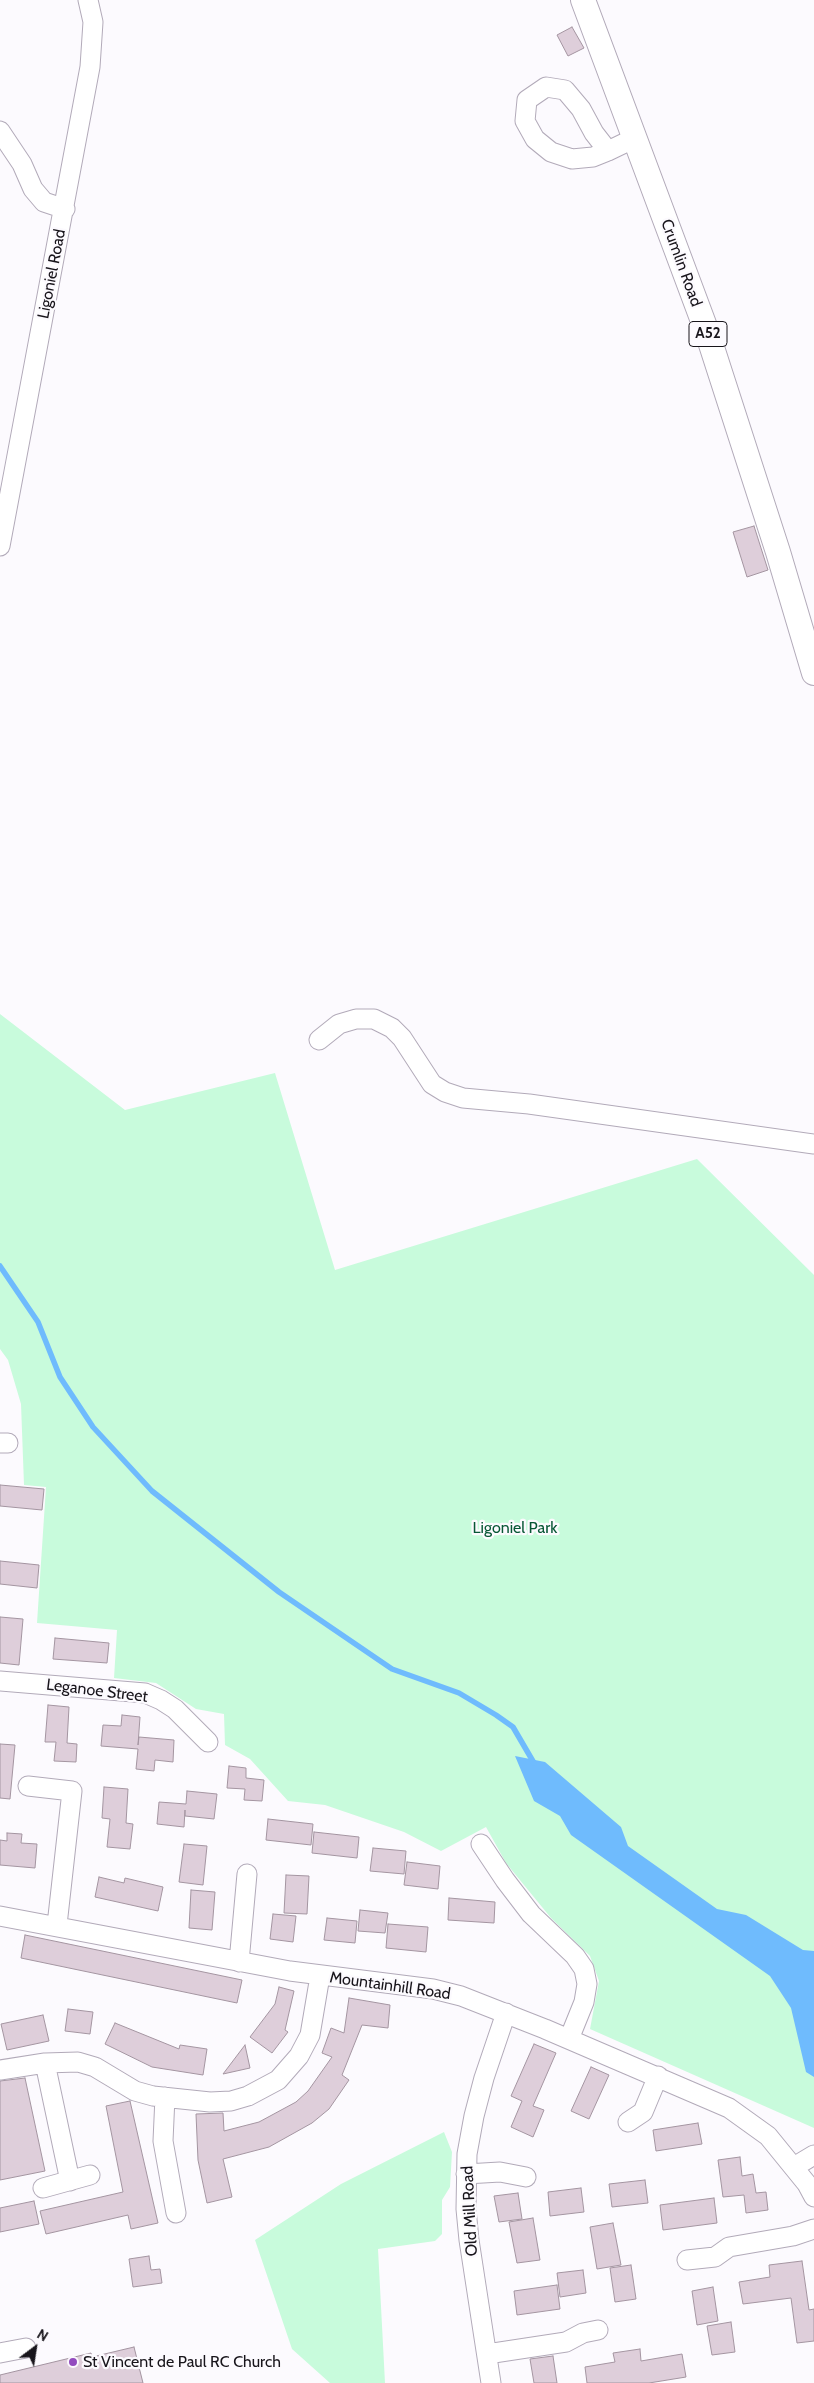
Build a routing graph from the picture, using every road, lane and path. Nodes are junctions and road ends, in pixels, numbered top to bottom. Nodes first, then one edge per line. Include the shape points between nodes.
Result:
1 (88, 0) edge
2 (583, 0) edge
3 (0, 131) edge
4 (635, 138) junction
5 (608, 151) junction
6 (65, 210) junction
7 (0, 546) edge
8 (814, 672) edge
9 (319, 1040) dead end
10 (814, 1144) edge
11 (0, 1681) edge
12 (208, 1742) dead end
13 (28, 1786) dead end
14 (482, 1844) dead end
15 (247, 1874) dead end
16 (0, 1916) edge
17 (56, 1925) junction
18 (239, 1962) junction
19 (320, 1976) junction
20 (506, 2013) junction
21 (569, 2039) junction
22 (45, 2062) junction
23 (0, 2069) edge
24 (658, 2076) junction
25 (165, 2098) junction
26 (628, 2122) dead end
27 (814, 2155) edge
28 (794, 2167) junction
29 (466, 2174) junction
30 (90, 2175) dead end
31 (526, 2176) dead end
32 (70, 2180) junction
33 (43, 2188) dead end
34 (814, 2197) edge
35 (176, 2213) dead end
36 (814, 2229) edge
37 (687, 2260) dead end
38 (598, 2330) dead end
39 (26, 2348) dead end
40 (0, 2353) edge
41 (487, 2354) junction
42 (491, 2383) edge

1 - 6 street, Ligoniel Road via 93,41
2 - 4 main road, Crumlin Road / A52
3 - 6 street via 22,164 33,189 44,202
4 - 5 street
4 - 8 main road, Crumlin Road / A52 via 707,332
5 - 5 street via 593,157 572,159 551,152 535,139 525,121 527,100 546,87 565,90
6 - 7 street, Ligoniel Road
9 - 10 street via 339,1024 356,1019 374,1020 392,1028 402,1038 432,1084 463,1098 529,1104
11 - 12 street, Leganoe Street via 145,1694 175,1709
13 - 17 street via 72,1791
14 - 21 street via 504,1880 531,1914 575,1956 584,1969 587,1984 584,2002
15 - 18 street
16 - 17 street, Mountainhill Road
17 - 18 street, Mountainhill Road
18 - 19 street, Mountainhill Road
19 - 20 street, Mountainhill Road via 404,1994 433,1989
19 - 25 street via 310,2035 299,2056 278,2080 231,2101
20 - 21 street, Mountainhill Road
20 - 29 street, Old Mill Road via 474,2116
21 - 24 street, Mountainhill Road
22 - 23 street
22 - 25 street via 78,2062 96,2067 135,2091
22 - 32 street
24 - 26 street via 643,2112
24 - 28 street, Mountainhill Road via 701,2094 748,2120 768,2136
25 - 35 street via 163,2141
27 - 28 street
28 - 34 street, Mountainhill Road
29 - 31 street via 500,2172
29 - 41 street, Old Mill Road via 469,2240
30 - 32 street
32 - 33 street
36 - 37 street via 729,2247 715,2257
38 - 41 street via 583,2332 566,2342
39 - 40 street
41 - 42 street, Old Mill Road

